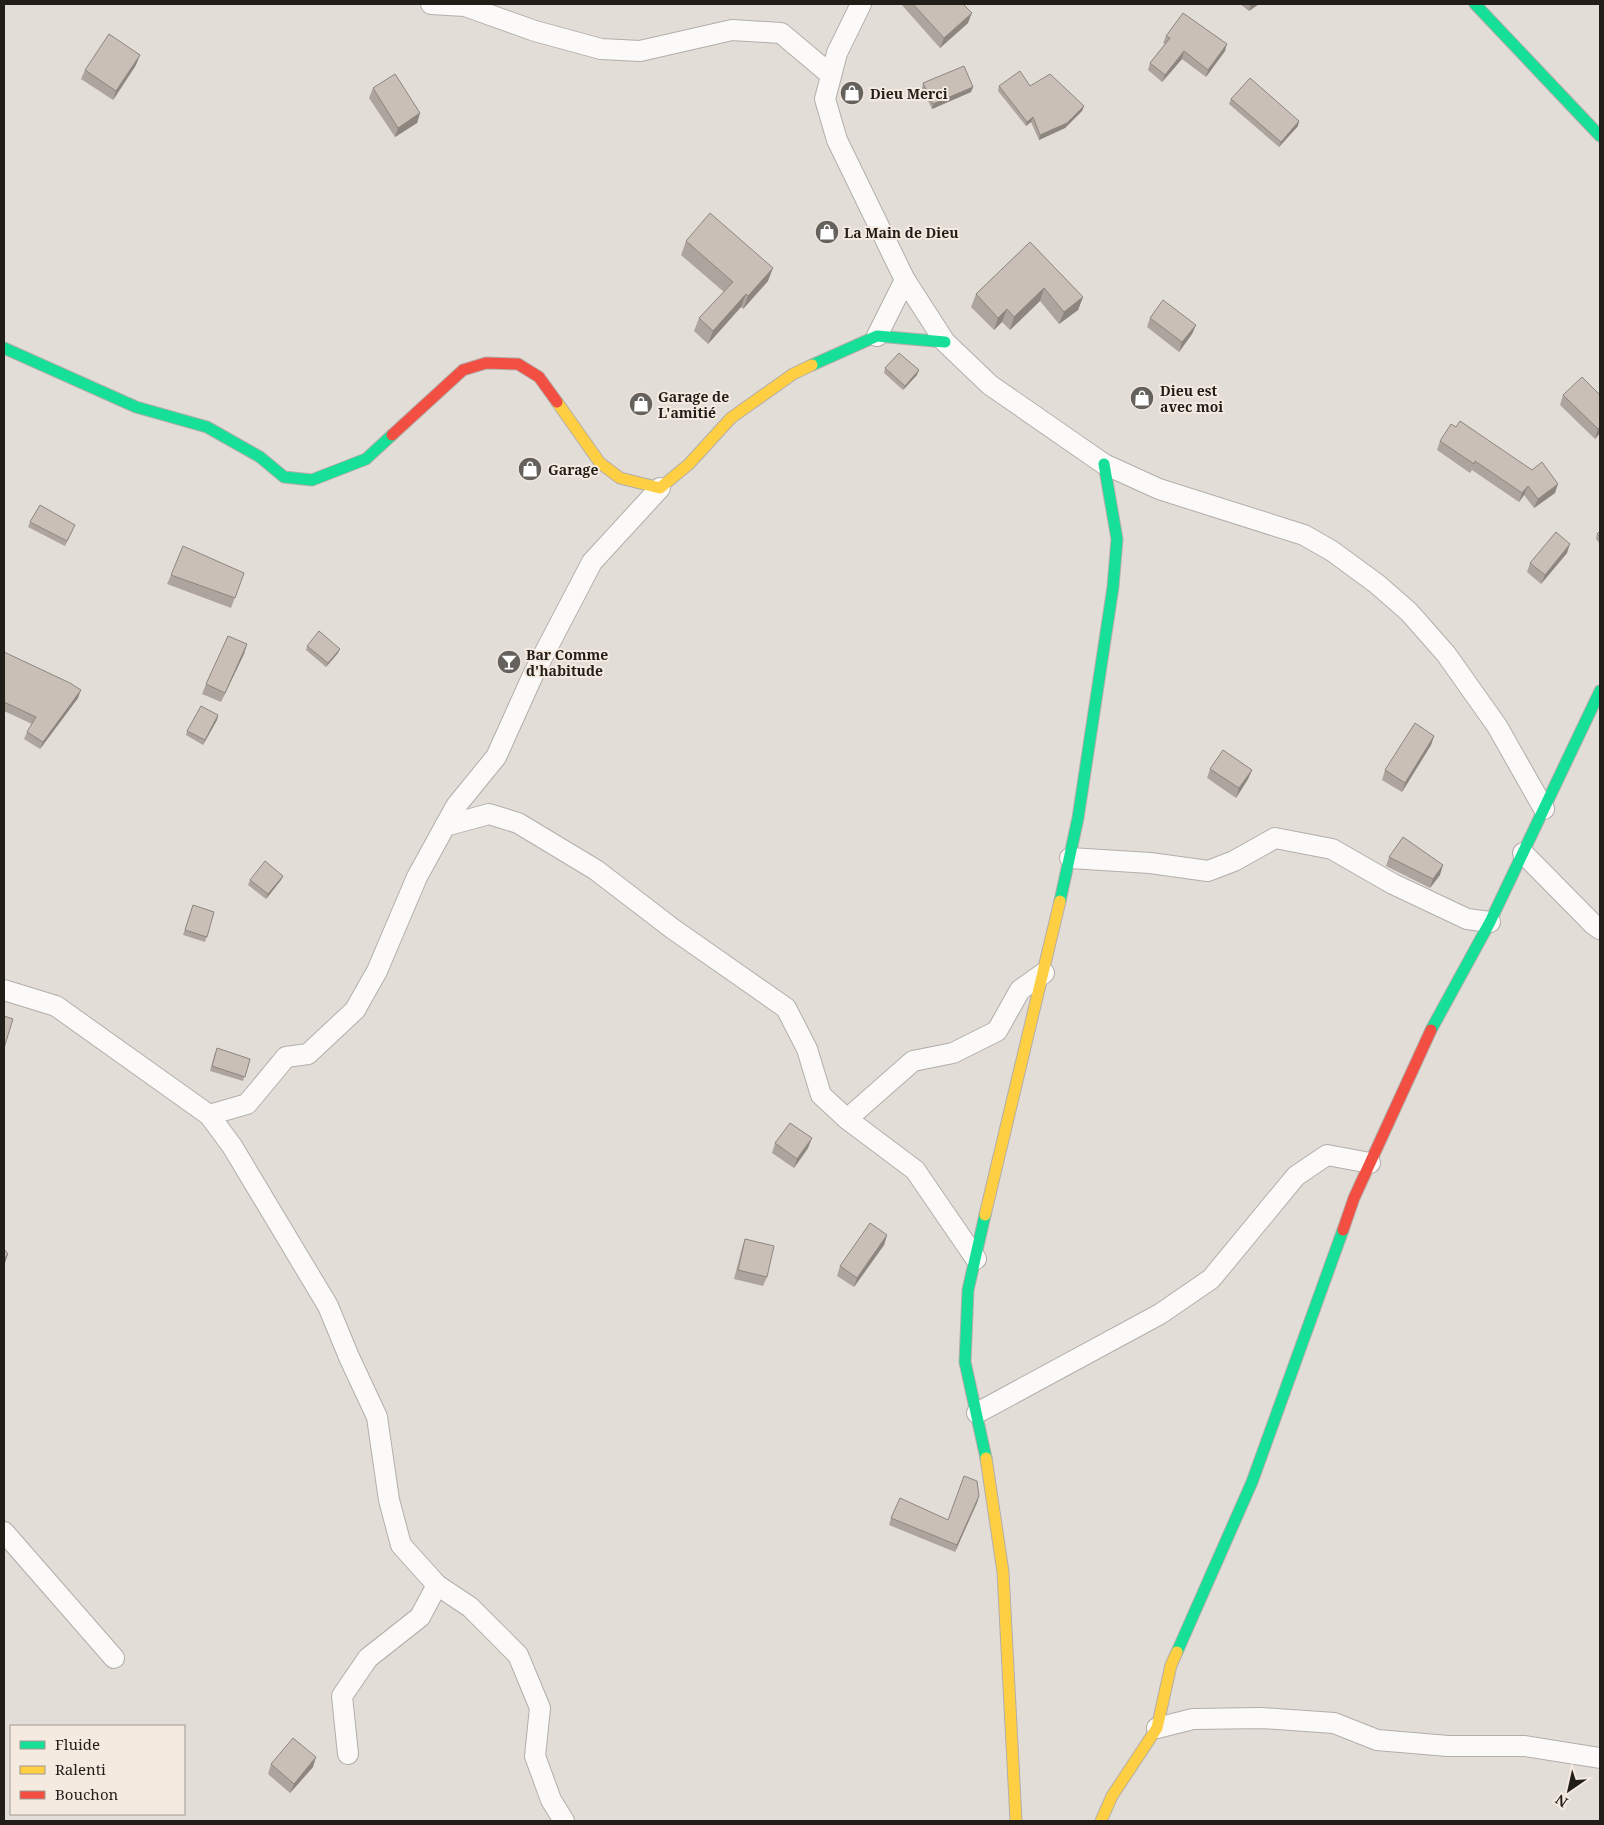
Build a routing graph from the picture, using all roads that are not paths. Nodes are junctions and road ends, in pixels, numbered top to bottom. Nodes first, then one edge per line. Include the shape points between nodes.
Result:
1 (431, 4) edge
2 (861, 4) edge
3 (1474, 4) edge
4 (831, 75) junction
5 (1600, 136) edge
6 (906, 280) junction
7 (877, 336) junction
8 (945, 342) junction
9 (4, 348) edge
10 (1104, 464) junction
11 (660, 488) junction
12 (1600, 691) edge
13 (1544, 809) junction
14 (445, 826) junction
15 (1524, 853) junction
16 (1070, 858) junction
17 (1490, 922) junction
18 (1600, 929) edge
19 (1044, 973) junction
20 (4, 990) edge
21 (209, 1115) junction
22 (847, 1119) junction
23 (1370, 1163) junction
24 (976, 1259) junction
25 (977, 1413) junction
26 (4, 1532) edge
27 (437, 1584) junction
28 (114, 1658) dead end
29 (1157, 1728) junction
30 (348, 1754) dead end
31 (1600, 1758) edge
32 (564, 1821) edge
33 (1016, 1821) edge
34 (1101, 1821) edge

1 - 4 street via 465,6 601,50 640,51 732,30 781,32
2 - 4 street via 836,53
3 - 5 street
4 - 6 street via 825,99 836,140
6 - 7 street
6 - 8 street
7 - 8 street
7 - 11 street via 785,380 731,418 689,464
8 - 10 street via 990,385
9 - 11 street via 136,407 207,427 260,457 284,477 312,480 366,459 463,370 486,362 518,364 539,377 600,463 620,478
10 - 13 street via 1159,489 1304,535 1377,584 1409,612 1446,654 1497,726
10 - 16 street via 1117,539 1114,577
11 - 14 street via 592,562 533,675 496,757 456,806
12 - 13 street
13 - 15 street
14 - 21 street via 417,877 377,971 355,1010 308,1054 286,1057 247,1104
14 - 22 street via 489,814 518,824 596,870 786,1008 807,1049 821,1095
15 - 17 street
15 - 18 street
16 - 17 street via 1208,871 1234,861 1275,838 1332,849 1393,884 1467,919
16 - 19 street
17 - 23 street via 1439,1012
19 - 22 street via 1020,990 997,1032 953,1053 913,1061
19 - 24 street
20 - 21 street via 56,1006
21 - 27 street via 232,1146 328,1306 377,1417 389,1500 401,1545
22 - 24 street via 916,1170
23 - 25 street via 1326,1155 1296,1176 1211,1279 1160,1314
23 - 29 street via 1354,1198 1252,1482 1171,1665
24 - 25 street via 968,1290 965,1362
25 - 33 street via 1004,1572
26 - 28 street
27 - 30 street via 420,1617 368,1658 342,1696
27 - 32 street via 470,1608 518,1655 540,1708 535,1756 551,1800
29 - 31 street via 1193,1720 1271,1719 1334,1723 1377,1740 1448,1746 1525,1746
29 - 34 street via 1112,1796

